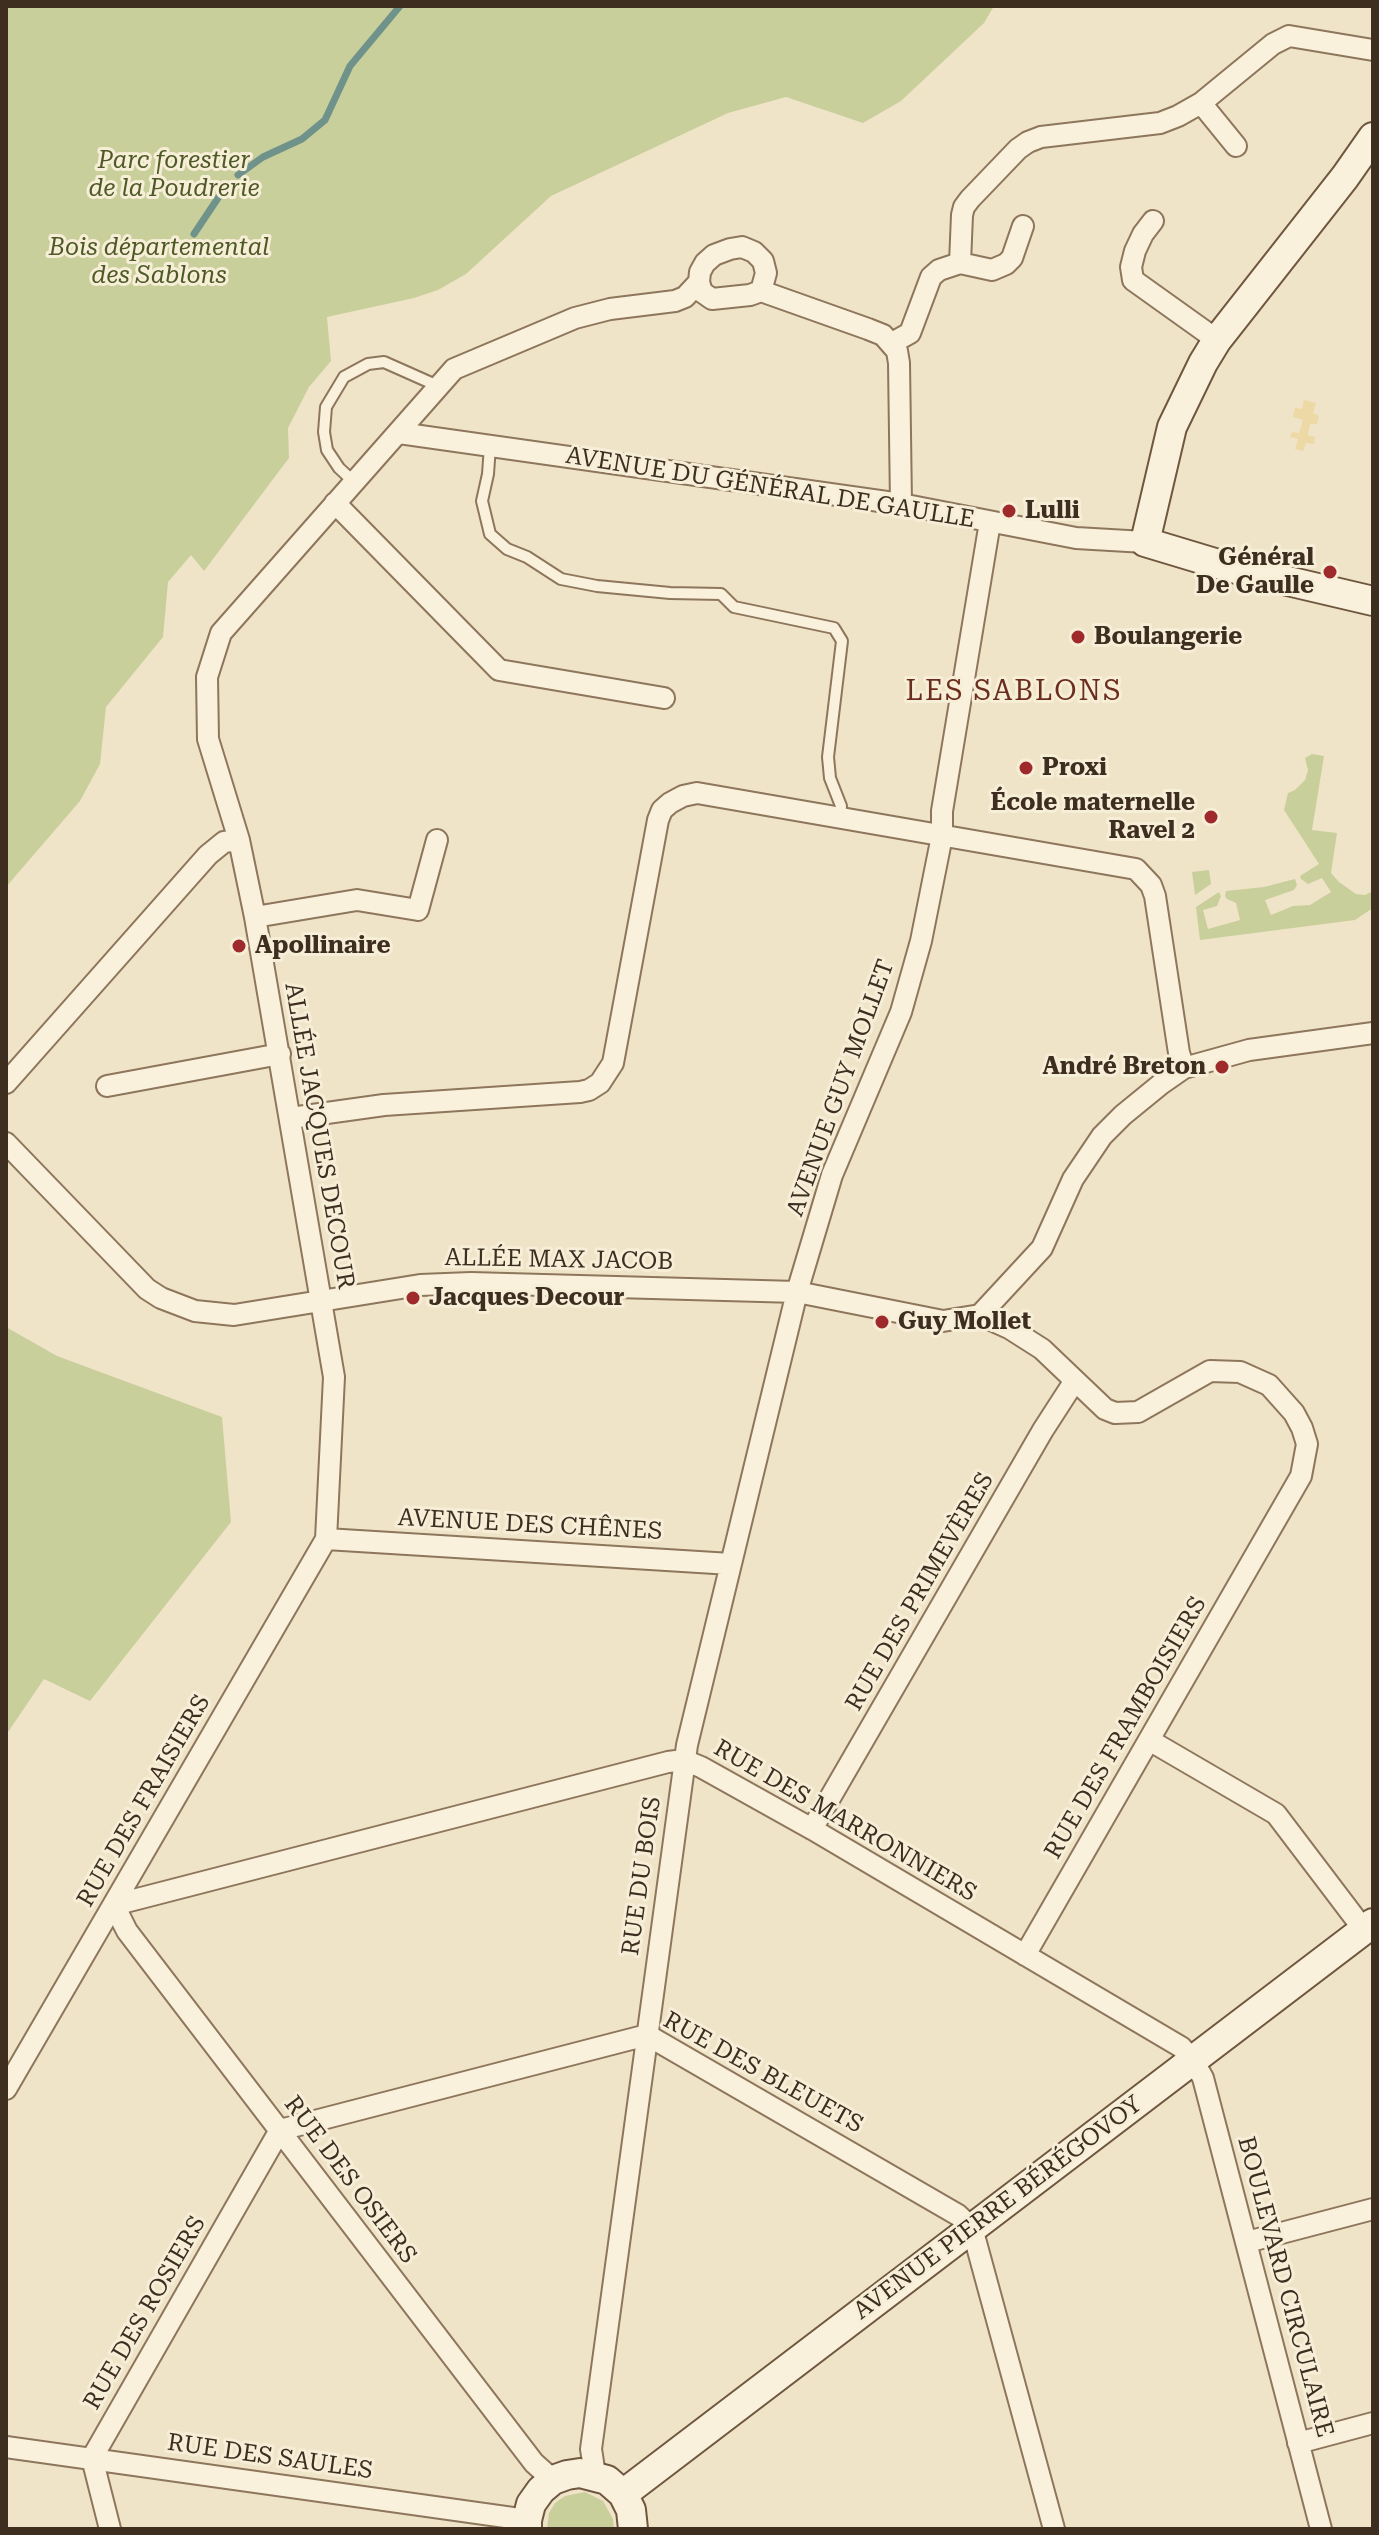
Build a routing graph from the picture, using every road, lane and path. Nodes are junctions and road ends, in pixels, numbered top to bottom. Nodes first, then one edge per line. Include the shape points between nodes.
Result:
1 (1373, 50) edge
2 (1201, 103) junction
3 (1373, 137) edge
4 (1236, 146) dead end
5 (1153, 221) dead end
6 (1023, 226) dead end
7 (960, 263) junction
8 (699, 282) junction
9 (761, 291) junction
10 (1217, 340) junction
11 (892, 343) junction
12 (438, 386) junction
13 (399, 433) junction
14 (490, 445) junction
15 (354, 482) junction
16 (335, 503) junction
17 (901, 504) junction
18 (990, 522) junction
19 (1145, 542) junction
20 (1373, 601) edge
21 (664, 698) dead end
22 (840, 817) junction
23 (942, 836) junction
24 (239, 840) junction
25 (437, 840) dead end
26 (255, 917) junction
27 (1373, 1033) edge
28 (280, 1054) junction
29 (1184, 1068) junction
30 (6, 1083) edge
31 (107, 1086) dead end
32 (291, 1118) junction
33 (6, 1143) edge
34 (797, 1292) junction
35 (321, 1300) junction
36 (980, 1315) junction
37 (1074, 1382) junction
38 (326, 1539) junction
39 (731, 1564) junction
40 (1149, 1740) junction
41 (684, 1760) junction
42 (812, 1829) junction
43 (114, 1905) junction
44 (1368, 1927) edge
45 (1025, 1955) junction
46 (647, 2035) junction
47 (1193, 2060) junction
48 (6, 2089) edge
49 (280, 2130) junction
50 (1373, 2209) edge
51 (972, 2228) junction
52 (1247, 2242) junction
53 (1373, 2423) edge
54 (1298, 2443) junction
55 (6, 2447) edge
56 (92, 2458) junction
57 (595, 2475) junction
58 (553, 2480) junction
59 (623, 2494) junction
60 (527, 2524) edge
61 (110, 2529) edge
62 (633, 2529) edge
63 (1054, 2529) edge
64 (1321, 2529) edge

1 - 2 street via 1289,36
2 - 4 street
2 - 7 street via 1160,123 1028,142 964,207
3 - 10 street
5 - 10 street via 1135,251 1133,280
6 - 7 street via 1006,264 992,270
7 - 11 street via 931,277 910,333
8 - 9 street via 712,299
8 - 9 street via 714,255 742,247 763,261
8 - 12 street, ALLÉE JACQUES DECOUR via 675,301 575,318 454,369
9 - 11 street via 868,329
10 - 19 street via 1172,427
11 - 17 street via 899,363
12 - 13 street, ALLÉE JACQUES DECOUR
12 - 15 lane via 384,362 344,377 326,407 324,432 327,450
13 - 14 street, AVENUE DU GÉNÉRAL DE GAULLE
13 - 15 street, ALLÉE JACQUES DECOUR
14 - 17 street, AVENUE DU GÉNÉRAL DE GAULLE
14 - 22 lane via 482,501 490,534 561,579 721,594 734,607 834,628 842,641 828,757
15 - 16 street, ALLÉE JACQUES DECOUR
16 - 21 street via 499,670
16 - 24 street, ALLÉE JACQUES DECOUR via 221,633 207,677 208,739
17 - 18 street, AVENUE DU GÉNÉRAL DE GAULLE
18 - 19 street, AVENUE DU GÉNÉRAL DE GAULLE via 1076,538
18 - 23 street, AVENUE GUY MOLLET via 980,633 942,811
19 - 20 street, AVENUE DU GÉNÉRAL DE GAULLE
22 - 23 street
22 - 32 street via 697,793 662,810 613,1063 589,1090 384,1105
23 - 29 street via 1127,866 1145,876 1155,896
23 - 34 street, AVENUE GUY MOLLET via 901,1012 836,1163
24 - 26 street, ALLÉE JACQUES DECOUR
24 - 30 street via 224,842 208,855
25 - 26 street via 418,910 357,900
26 - 28 street, ALLÉE JACQUES DECOUR
27 - 29 street via 1249,1050
28 - 31 street
28 - 32 street, ALLÉE JACQUES DECOUR
29 - 36 street via 1102,1136 1073,1179 1042,1248
32 - 35 street, ALLÉE JACQUES DECOUR
33 - 35 street, ALLÉE MAX JACOB via 161,1298 195,1311 234,1315
34 - 35 street, ALLÉE MAX JACOB via 471,1283
34 - 36 street, ALLÉE MAX JACOB via 943,1321
34 - 39 street, RUE DU BOIS
35 - 38 street, ALLÉE JACQUES DECOUR via 334,1377
36 - 37 street, RUE DES FRAMBOISIERS via 1042,1349
37 - 40 street, RUE DES FRAMBOISIERS via 1105,1409 1127,1414 1210,1371 1240,1372 1269,1385 1294,1413 1307,1444 1301,1476
37 - 42 street, RUE DES PRIMEVÈRES
38 - 39 street, AVENUE DES CHÊNES
38 - 43 street, RUE DES FRAISIERS
39 - 41 street, RUE DU BOIS
40 - 44 street via 1276,1814
40 - 45 street, RUE DES FRAMBOISIERS
41 - 42 street, RUE DES MARRONNIERS
41 - 43 street, RUE DES MARRONNIERS
41 - 46 street, RUE DU BOIS
42 - 45 street, RUE DES MARRONNIERS
43 - 48 street, RUE DES FRAISIERS
43 - 49 street, RUE DES OSIERS via 127,1931
44 - 47 street, AVENUE PIERRE BÉRÉGOVOY
45 - 47 street, RUE DES MARRONNIERS via 1181,2047
46 - 49 street, RUE DES BLEUETS
46 - 51 street, RUE DES BLEUETS via 958,2215
46 - 57 street, RUE DU BOIS via 591,2449
47 - 51 street, AVENUE PIERRE BÉRÉGOVOY
47 - 52 street, BOULEVARD CIRCULAIRE via 1203,2078
49 - 56 street, RUE DES ROSIERS
49 - 58 street, RUE DES OSIERS via 534,2463
50 - 52 street
51 - 59 street, AVENUE PIERRE BÉRÉGOVOY
51 - 63 street
52 - 54 street, BOULEVARD CIRCULAIRE
53 - 54 street
54 - 64 street, BOULEVARD CIRCULAIRE
55 - 56 street, RUE DES SAULES
56 - 60 street, RUE DES SAULES
56 - 61 street
57 - 58 street
57 - 59 street
58 - 60 street via 531,2504
59 - 62 street

